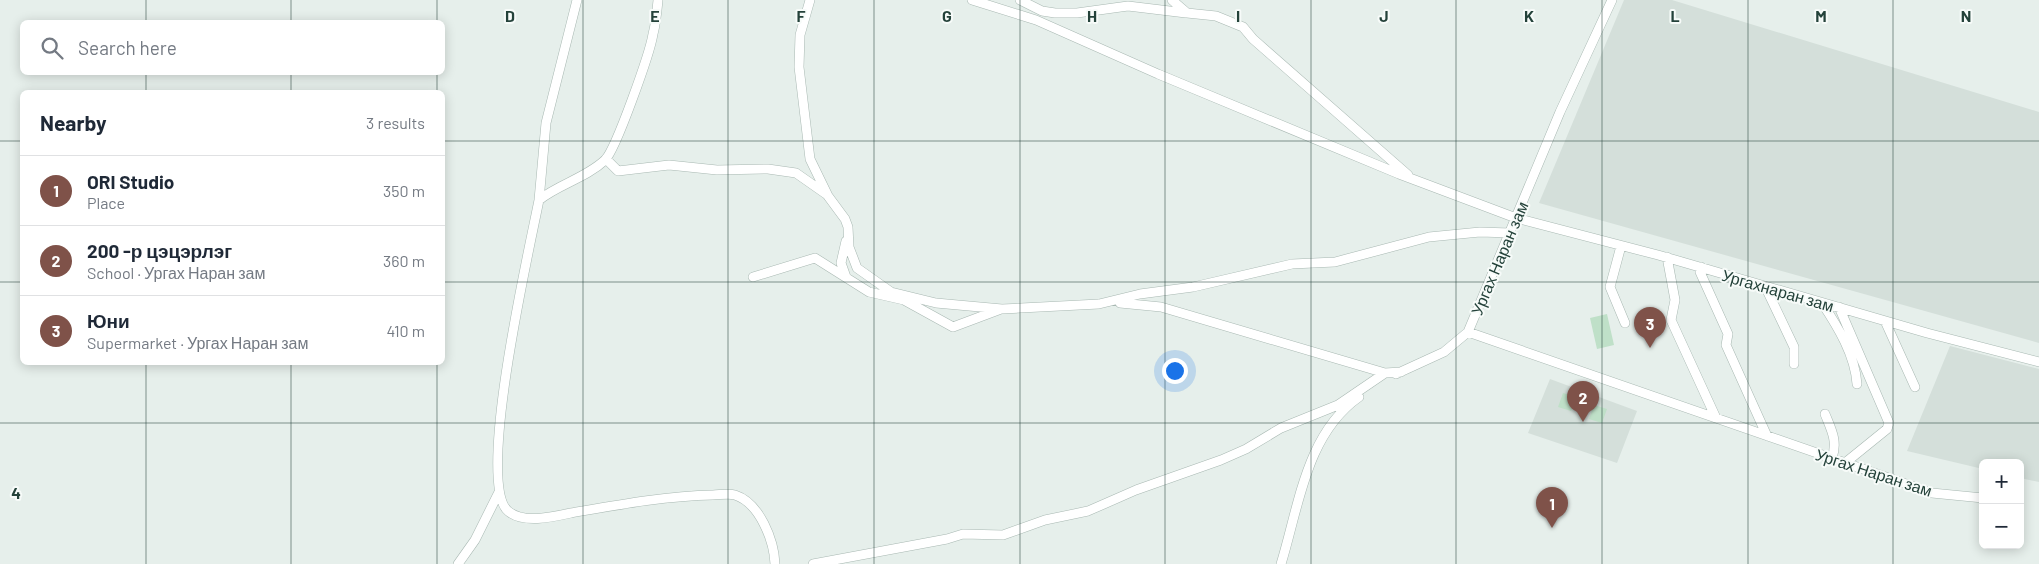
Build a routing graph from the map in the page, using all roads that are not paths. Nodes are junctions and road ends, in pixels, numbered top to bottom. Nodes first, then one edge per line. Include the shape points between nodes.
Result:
1 (577, 0) edge
2 (658, 0) edge
3 (810, 0) edge
4 (972, 0) edge
5 (1020, 0) edge
6 (1172, 0) edge
7 (1612, 0) edge
8 (1187, 13) junction
9 (606, 159) junction
10 (1410, 176) junction
11 (828, 196) junction
12 (539, 200) junction
13 (1516, 218) junction
14 (1510, 233) junction
15 (848, 236) junction
16 (1621, 246) junction
17 (1667, 257) junction
18 (1701, 267) junction
19 (753, 277) dead end
20 (847, 278) junction
21 (1765, 286) junction
22 (890, 292) junction
23 (1112, 302) junction
24 (1822, 302) junction
25 (1839, 308) junction
26 (1002, 309) junction
27 (1885, 321) junction
28 (1625, 322) dead end
29 (1468, 332) junction
30 (2039, 362) edge
31 (1794, 364) dead end
32 (1400, 372) junction
33 (1385, 373) junction
34 (1857, 384) dead end
35 (1915, 386) dead end
36 (1825, 414) dead end
37 (1716, 418) junction
38 (1767, 436) junction
39 (1832, 458) junction
40 (1846, 463) junction
41 (500, 489) junction
42 (1979, 498) edge
43 (458, 564) edge
44 (775, 564) edge
45 (812, 564) edge
46 (1280, 564) edge

1 - 12 street via 546,123
2 - 9 street via 653,36
3 - 11 street via 800,35 800,66 810,159
4 - 10 street, Ургахнаран зам via 1029,17 1158,74
5 - 8 street via 1042,12 1077,13 1128,6
6 - 8 street
7 - 13 street, Ургах Наран зам
8 - 10 street via 1216,16 1243,27
9 - 11 street via 618,171 669,165 796,173
9 - 12 street
10 - 13 street, Ургахнаран зам
11 - 15 street via 846,219
12 - 41 street via 500,411
13 - 14 street, Ургах Наран зам
13 - 16 street, Ургахнаран зам
14 - 23 street via 1429,237 1335,262 1292,264
14 - 29 street, Ургах Наран зам
15 - 20 street via 841,263
15 - 22 street via 857,268
16 - 17 street, Ургахнаран зам
16 - 28 street via 1610,287
17 - 18 street, Ургахнаран зам
17 - 37 street via 1675,300 1671,320
18 - 21 street, Ургахнаран зам
18 - 38 street via 1700,272 1728,334 1726,345
19 - 20 street via 815,258
20 - 22 street
20 - 26 street via 869,292 904,300 953,327
21 - 24 street, Ургахнаран зам
21 - 31 street via 1794,347
22 - 26 street via 936,303
23 - 26 street
23 - 33 street via 1161,307
24 - 25 street, Ургахнаран зам
24 - 34 street via 1840,331 1856,370
25 - 27 street, Ургахнаран зам
25 - 40 street via 1889,423 1887,429
27 - 30 street, Ургахнаран зам
27 - 35 street
29 - 32 street via 1444,352
29 - 37 street, Ургах Наран зам
32 - 33 street
32 - 46 street via 1352,402 1330,424 1306,476
33 - 45 street via 1338,404 1281,428 1246,449 1088,511 1044,520 1003,535 963,534
36 - 39 street via 1834,435
37 - 38 street, Ургах Наран зам
38 - 39 street, Ургах Наран зам
39 - 40 street, Ургах Наран зам
40 - 42 street, Ургах Наран зам via 1932,493
41 - 43 street via 475,540
41 - 44 street via 501,500 508,511 524,518 701,496 735,495 753,506 766,531

